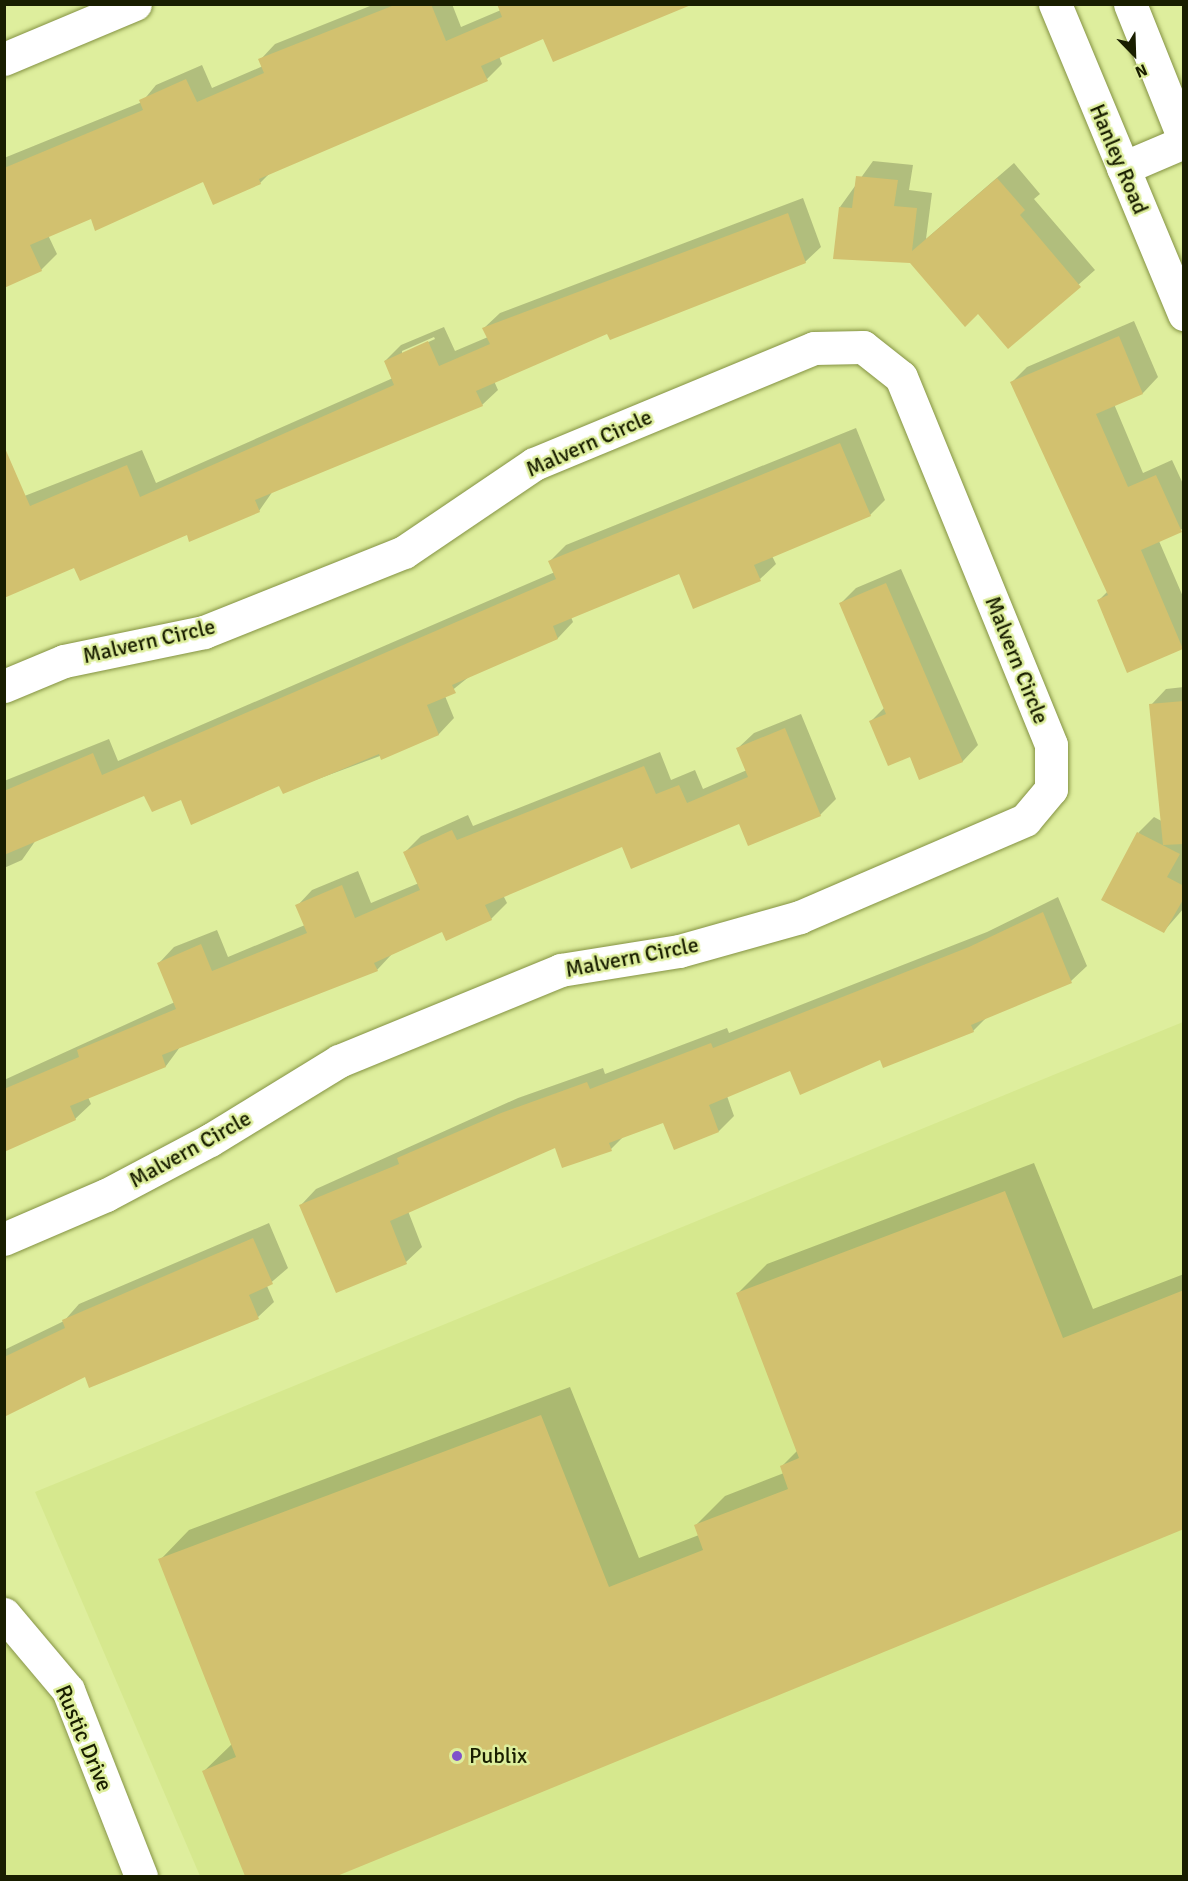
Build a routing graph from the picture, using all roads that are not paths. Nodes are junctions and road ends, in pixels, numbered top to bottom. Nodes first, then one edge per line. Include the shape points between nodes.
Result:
1 (135, 4) edge
2 (1055, 4) edge
3 (1130, 4) edge
4 (4, 59) edge
5 (1184, 141) edge
6 (1123, 168) junction
7 (1184, 314) edge
8 (4, 686) edge
9 (4, 1239) edge
10 (4, 1614) edge
11 (141, 1876) edge

1 - 4 street
2 - 6 street, Hanley Road
3 - 5 street
5 - 6 street
6 - 7 street, Hanley Road
8 - 9 street, Malvern Circle via 64,661 204,632 404,552 534,464 814,348 863,347 901,378 1052,744 1051,789 1025,820 800,917 679,951 561,970 370,1048 106,1195
10 - 11 street, Rustic Drive via 68,1690

